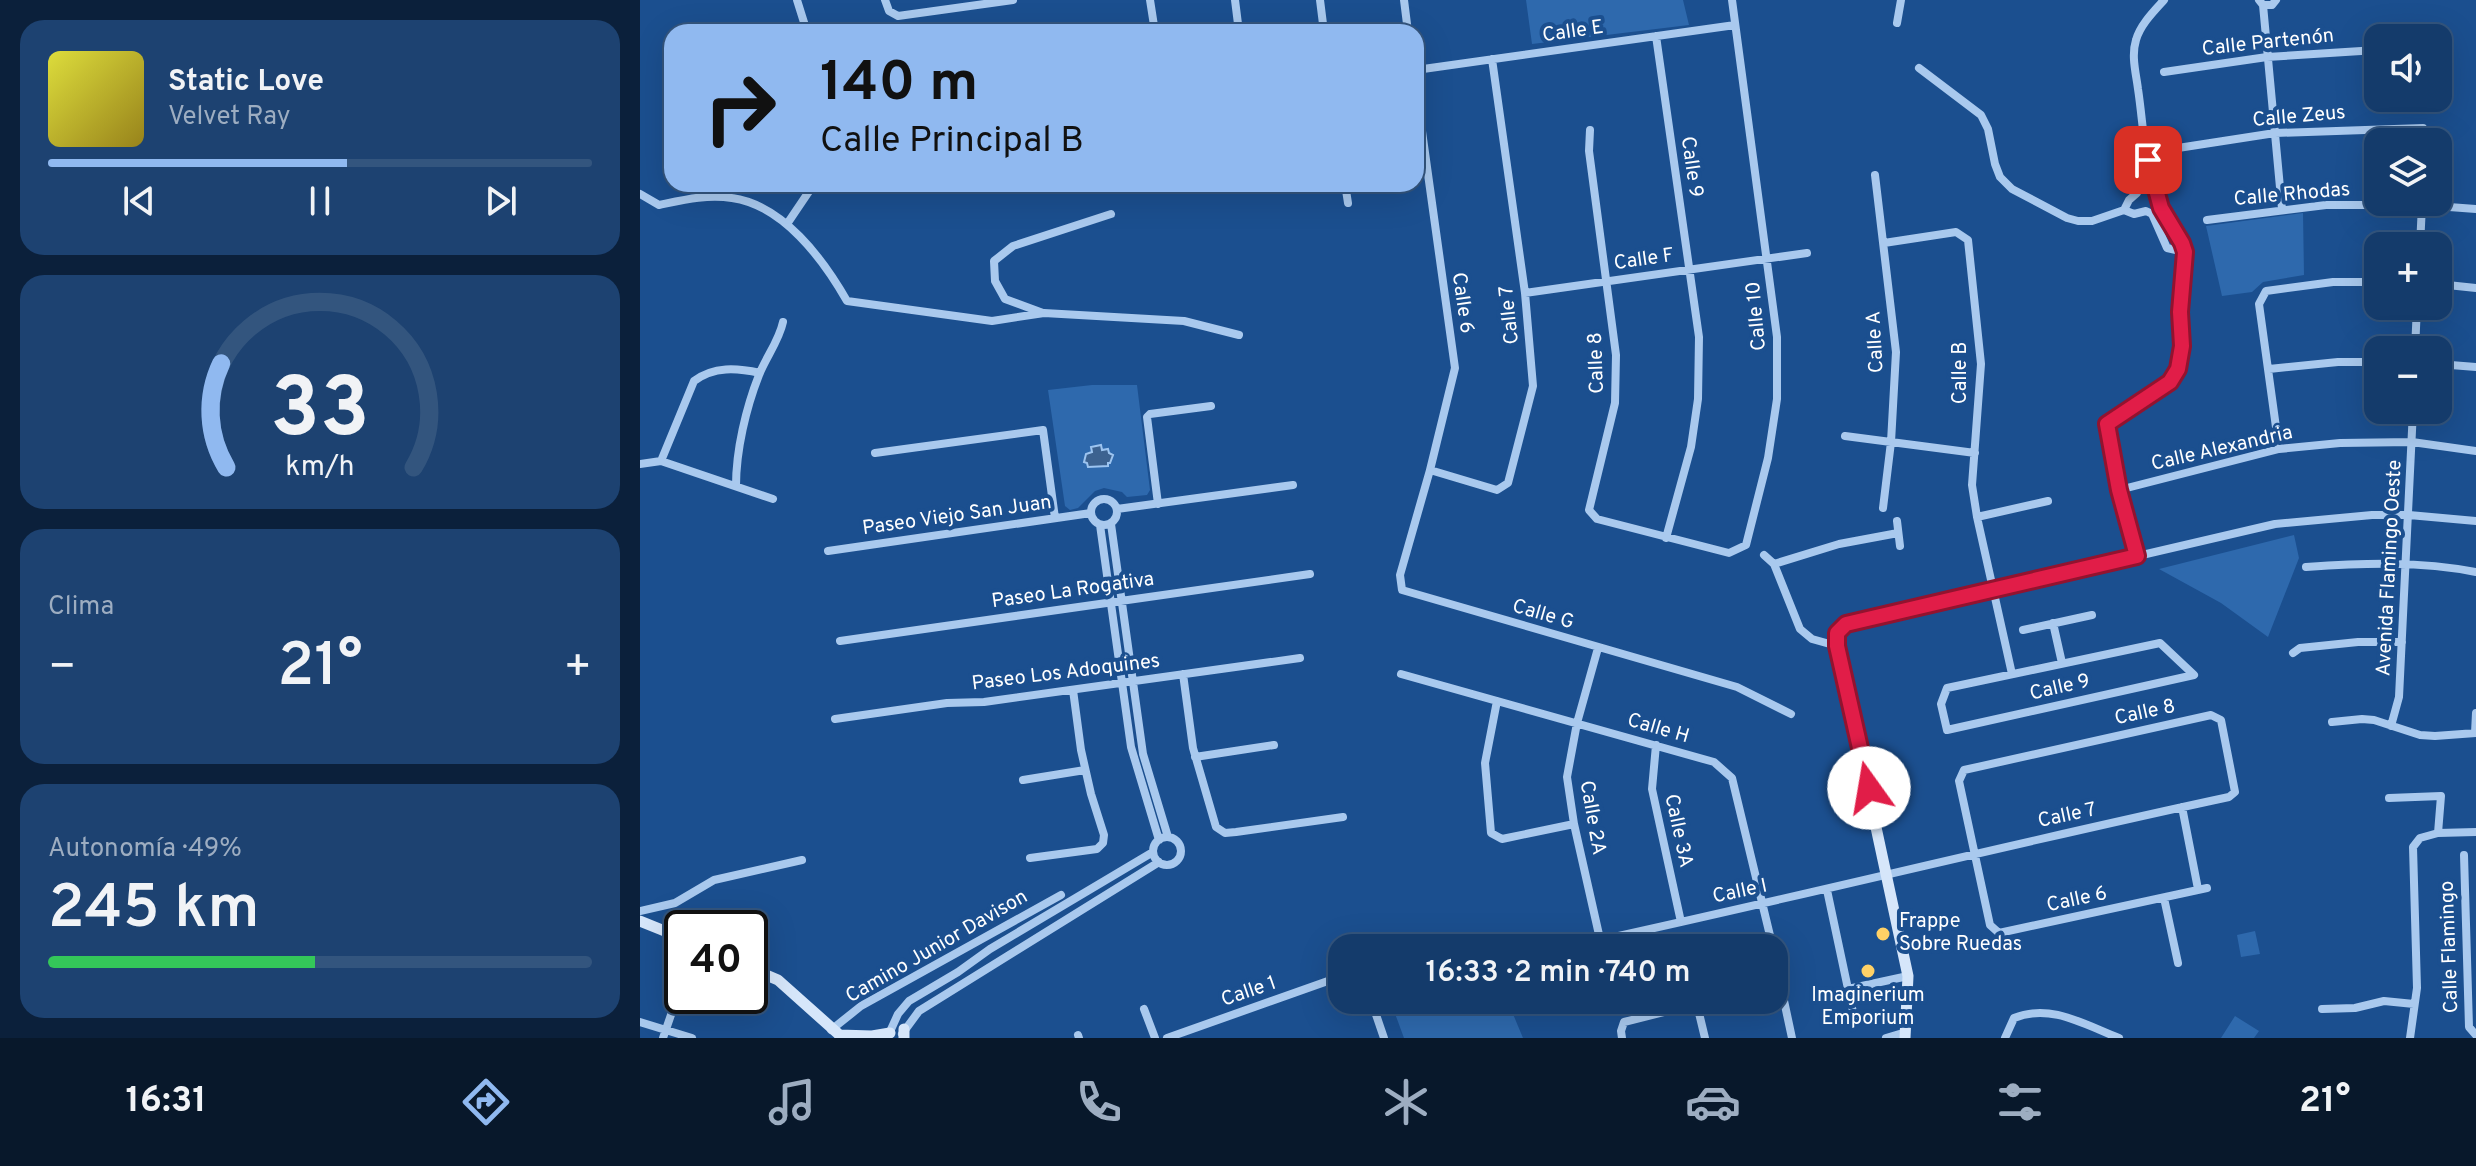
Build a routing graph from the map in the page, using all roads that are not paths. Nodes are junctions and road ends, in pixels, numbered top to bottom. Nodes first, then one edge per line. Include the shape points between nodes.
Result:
1 (797, 0) edge
2 (885, 0) edge
3 (1013, 0) edge
4 (1150, 0) edge
5 (1235, 0) edge
6 (1320, 0) edge
7 (1404, 0) edge
8 (1732, 0) edge
9 (1901, 0) edge
10 (2164, 0) edge
11 (2276, 0) edge
12 (2261, 3) edge
13 (1897, 23) dead end
14 (804, 24) edge
15 (1154, 24) edge
16 (1238, 24) edge
17 (1323, 24) edge
18 (1407, 24) edge
19 (1735, 25) junction
20 (1656, 36) junction
21 (2364, 51) edge
22 (2267, 57) junction
23 (1492, 59) junction
24 (1919, 68) dead end
25 (1424, 69) edge
26 (2164, 72) dead end
27 (1590, 130) dead end
28 (2364, 130) edge
29 (2275, 133) junction
30 (2144, 143) junction
31 (2178, 148) dead end
32 (1424, 164) edge
33 (1875, 175) dead end
34 (809, 192) edge
35 (1346, 192) edge
36 (640, 194) edge
37 (1348, 203) dead end
38 (2364, 205) edge
39 (2452, 207) edge
40 (2282, 209) junction
41 (2476, 209) edge
42 (2124, 210) junction
43 (1111, 214) dead end
44 (2207, 220) dead end
45 (787, 224) junction
46 (1884, 243) junction
47 (2185, 252) junction
48 (1807, 253) dead end
49 (1767, 259) junction
50 (1690, 270) junction
51 (1607, 281) junction
52 (2364, 282) edge
53 (2452, 285) edge
54 (2476, 288) edge
55 (1525, 293) junction
56 (1044, 313) junction
57 (783, 322) dead end
58 (1239, 335) dead end
59 (2364, 362) edge
60 (2452, 365) edge
61 (2476, 367) edge
62 (2269, 369) junction
63 (760, 373) junction
64 (1211, 406) dead end
65 (2413, 424) edge
66 (1845, 436) dead end
67 (1891, 442) junction
68 (2412, 442) junction
69 (2279, 449) junction
70 (2476, 451) edge
71 (875, 453) dead end
72 (1975, 453) junction
73 (661, 461) junction
74 (640, 464) edge
75 (1430, 470) junction
76 (1293, 485) dead end
77 (736, 486) junction
78 (2119, 490) junction
79 (773, 499) dead end
80 (2048, 501) dead end
81 (1158, 504) junction
82 (1883, 508) dead end
83 (1117, 509) junction
84 (1091, 513) junction
85 (2409, 515) junction
86 (1977, 517) junction
87 (1055, 518) junction
88 (1897, 521) dead end
89 (2476, 521) edge
90 (1111, 524) junction
91 (1100, 525) junction
92 (1898, 533) junction
93 (1666, 538) junction
94 (1900, 546) dead end
95 (828, 551) dead end
96 (1764, 555) dead end
97 (2137, 556) junction
98 (1774, 564) junction
99 (2406, 564) junction
100 (2306, 567) dead end
101 (2476, 572) edge
102 (1310, 574) dead end
103 (1993, 590) junction
104 (1122, 600) junction
105 (1111, 601) junction
106 (2092, 615) dead end
107 (2053, 623) junction
108 (2023, 630) dead end
109 (840, 641) dead end
110 (2402, 642) junction
111 (1837, 646) junction
112 (1598, 648) junction
113 (2293, 653) dead end
114 (1300, 658) dead end
115 (2062, 663) junction
116 (1183, 674) junction
117 (1401, 674) dead end
118 (2012, 674) junction
119 (1133, 681) junction
120 (1122, 683) junction
121 (1073, 690) junction
122 (1497, 701) junction
123 (2476, 713) edge
124 (1791, 714) dead end
125 (835, 719) dead end
126 (2332, 722) dead end
127 (1577, 723) junction
128 (2391, 726) junction
129 (2476, 733) edge
130 (1274, 745) dead end
131 (1656, 745) junction
132 (1195, 757) junction
133 (1085, 770) junction
134 (2232, 775) joint
135 (1023, 780) dead end
136 (2389, 798) dead end
137 (2182, 807) junction
138 (1343, 817) dead end
139 (1574, 824) junction
140 (2476, 832) edge
141 (2438, 833) junction
142 (1163, 838) junction
143 (1153, 852) junction
144 (1974, 853) junction
145 (2464, 855) dead end
146 (1030, 858) dead end
147 (802, 860) dead end
148 (1159, 862) junction
149 (1888, 874) junction
150 (1827, 890) junction
151 (1061, 895) dead end
152 (2164, 898) junction
153 (1763, 904) junction
154 (640, 911) edge
155 (640, 921) edge
156 (1681, 922) junction
157 (664, 931) edge
158 (1599, 934) edge
159 (1637, 934) edge
160 (1770, 934) edge
161 (2178, 963) dead end
162 (768, 976) edge
163 (1908, 976) junction
164 (1328, 981) edge
165 (1848, 989) junction
166 (2414, 1004) junction
167 (1144, 1009) dead end
168 (2322, 1009) dead end
169 (672, 1014) edge
170 (1376, 1014) edge
171 (1787, 1014) edge
172 (1854, 1017) dead end
173 (640, 1022) edge
174 (665, 1034) edge
175 (837, 1034) edge
176 (897, 1035) edge
177 (1906, 1035) edge
178 (2476, 1035) edge
179 (692, 1038) edge
180 (1155, 1038) edge
181 (1167, 1038) edge
182 (1384, 1038) edge
183 (1622, 1038) edge
184 (1705, 1038) edge
185 (1792, 1038) edge
186 (1886, 1038) edge
187 (2005, 1038) edge
188 (2119, 1038) edge
189 (2410, 1038) edge

1 - 14 street
2 - 3 street via 898,16
4 - 15 street
5 - 16 street
6 - 17 street
7 - 18 street
8 - 19 street, Calle 10
9 - 13 street
10 - 30 street via 2136,38 2133,58
11 - 12 street via 2272,5
12 - 22 street
19 - 20 street, Calle E
19 - 49 street, Calle 10
20 - 23 street, Calle E
20 - 50 street, Calle 9
21 - 22 street, Calle Partenón
22 - 26 street, Calle Partenón
22 - 29 street
23 - 25 street, Calle E
23 - 55 street, Calle 7
24 - 42 street via 1981,115 2000,177 2012,189 2078,221
27 - 51 street, Calle 8
28 - 29 street, Calle Zeus
29 - 31 street, Calle Zeus
29 - 40 street
30 - 42 street via 2134,171 2137,193
30 - 47 street via 2161,208
32 - 75 street, Calle 6 via 1455,368
33 - 46 street, Calle A
34 - 45 street
35 - 37 street
36 - 45 street via 659,205 698,196 734,198
38 - 40 street, Calle Rhodas
39 - 41 street, Calle Rhodas
40 - 44 street, Calle Rhodas
42 - 47 street via 2152,214 2165,245
43 - 56 street via 1013,246 994,261 995,281 1005,299
45 - 56 street via 828,267 847,301 992,321
46 - 67 street, Calle A via 1896,352
46 - 72 street, Calle B via 1956,232 1968,240 1981,364
47 - 78 street via 2178,369 2170,382 2107,424
48 - 49 street, Calle F
49 - 50 street, Calle F
49 - 93 street, Calle 10 via 1777,337 1777,399 1746,545 1729,553
50 - 51 street, Calle F
50 - 93 street, Calle 9 via 1699,337 1698,399
51 - 55 street, Calle F
51 - 93 street, Calle 8 via 1616,355 1615,403 1589,510 1597,519
52 - 62 street via 2266,291 2259,304
53 - 54 street
55 - 75 street, Calle 7 via 1533,386 1508,483 1497,490
56 - 58 street via 1184,321
57 - 63 street
59 - 62 street
60 - 61 street
62 - 69 street
63 - 73 street via 715,370 694,381
63 - 77 street
64 - 81 street via 1147,417
65 - 68 street, Avenida Flamingo Oeste
66 - 67 street
67 - 72 street
67 - 82 street, Calle A
68 - 69 street, Calle Alexandria
68 - 70 street, Calle Alexandria
68 - 85 street, Avenida Flamingo Oeste
69 - 78 street, Calle Alexandria
71 - 87 street via 1043,430
72 - 86 street, Calle B
73 - 74 street
73 - 77 street
75 - 112 street, Calle G via 1400,575 1402,590
76 - 81 street, Paseo Viejo San Juan
77 - 79 street
78 - 97 street
80 - 86 street
81 - 83 street, Paseo Viejo San Juan
83 - 84 street, Paseo Viejo San Juan via 1102,498
83 - 90 street
84 - 87 street, Paseo Viejo San Juan
84 - 91 street
85 - 89 street
85 - 97 street via 2275,524
85 - 99 street, Avenida Flamingo Oeste
86 - 103 street, Calle B
87 - 95 street, Paseo Viejo San Juan
88 - 92 street
90 - 91 street
90 - 104 street
91 - 105 street
92 - 94 street
92 - 98 street
96 - 98 street
97 - 103 street
98 - 111 street via 1800,629 1812,639
99 - 100 street
99 - 101 street
99 - 110 street, Avenida Flamingo Oeste
102 - 104 street, Paseo La Rogativa
103 - 111 street via 1846,624 1837,633
103 - 118 street
104 - 105 street, Paseo La Rogativa
104 - 119 street
105 - 109 street, Paseo La Rogativa
105 - 120 street
106 - 107 street
107 - 108 street
107 - 115 street
110 - 113 street via 2315,646
110 - 128 street, Avenida Flamingo Oeste via 2399,697
111 - 149 street
112 - 124 street, Calle G via 1737,687
112 - 127 street, Calle 2A
114 - 116 street, Paseo Los Adoquines
115 - 118 street, Calle 9
115 - 118 street, Calle 9 via 2160,643 2194,675 1947,730 1941,704 1947,688
116 - 119 street, Paseo Los Adoquines
116 - 132 street
117 - 122 street, Calle H
119 - 120 street, Paseo Los Adoquines
119 - 142 street
120 - 121 street, Paseo Los Adoquines
120 - 142 street via 1131,747
121 - 125 street, Paseo Los Adoquines
121 - 133 street
122 - 127 street, Calle H
122 - 139 street via 1485,763 1491,833 1502,839
123 - 129 street
126 - 128 street via 2362,719
127 - 131 street, Calle H
127 - 139 street, Calle 2A via 1567,777
128 - 129 street via 2420,735
130 - 132 street
131 - 153 street, Calle H via 1714,762 1732,778
131 - 156 street, Calle 3A via 1652,789
132 - 138 street via 1216,827 1225,833
133 - 135 street
133 - 146 street via 1103,843 1097,849
134 - 137 street, Calle 7 via 2235,792 2229,797
134 - 144 street, Calle 8 via 2221,720 2211,715 1964,770 1959,781
136 - 141 street via 2441,796
137 - 144 street, Calle 7
137 - 152 street, Calle 6 via 2203,889
139 - 158 street, Calle 2A
140 - 141 street
141 - 166 street via 2420,838 2413,847
142 - 143 street
142 - 148 street via 1179,844 1181,854 1172,864
143 - 148 street
143 - 176 street via 909,1001 898,1014
144 - 149 street, Calle 7
144 - 152 street, Calle 6 via 1990,925 1999,933
145 - 178 street, Calle Flamingo via 2469,1027
147 - 154 street via 714,880 675,903
148 - 176 street via 919,1011
149 - 150 street, Calle I
149 - 163 street
150 - 153 street, Calle I
150 - 165 street
151 - 175 street, Camino Junior Davison via 861,1006
152 - 161 street
153 - 156 street, Calle I
153 - 160 street, Calle H
155 - 157 street
156 - 159 street, Calle I
162 - 175 street
163 - 165 street
163 - 177 street
164 - 181 street, Calle 1
165 - 172 street
166 - 168 street via 2384,1001
166 - 189 street
167 - 180 street
169 - 174 street
170 - 182 street
171 - 185 street
173 - 174 street
174 - 179 street
175 - 176 street
177 - 186 street
183 - 184 street via 1624,1022 1688,1006 1698,1009
187 - 188 street via 2014,1018 2030,1011 2055,1013

